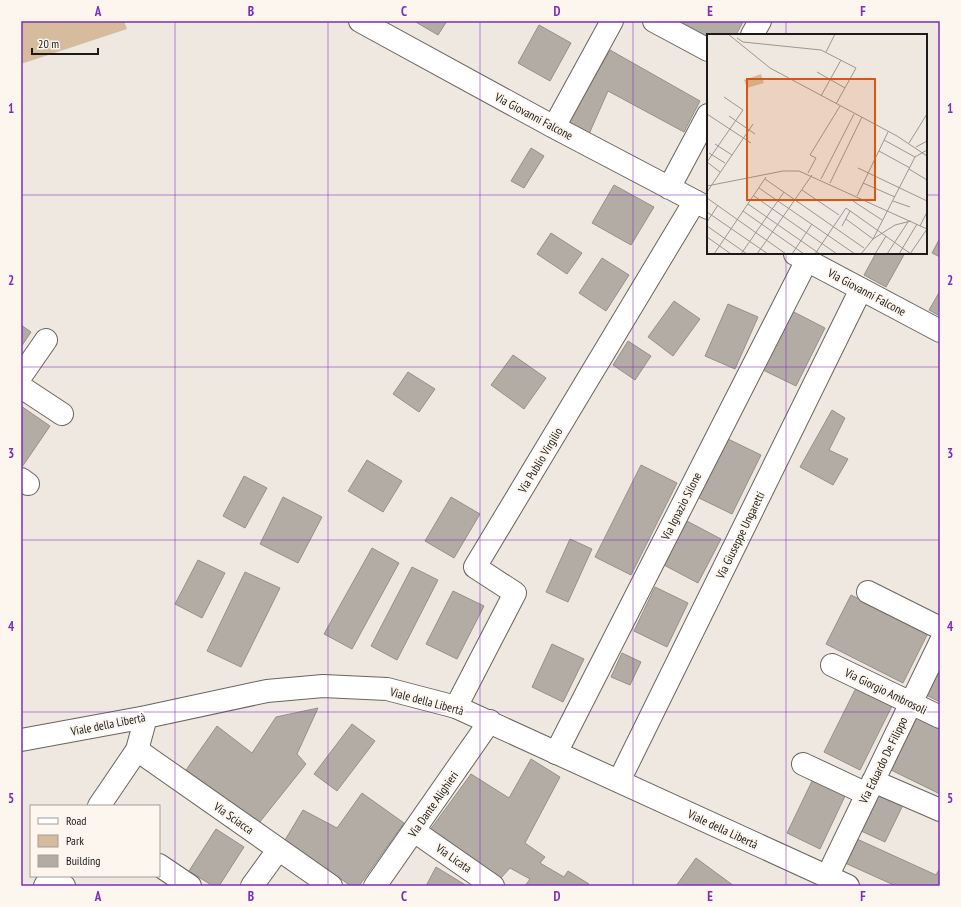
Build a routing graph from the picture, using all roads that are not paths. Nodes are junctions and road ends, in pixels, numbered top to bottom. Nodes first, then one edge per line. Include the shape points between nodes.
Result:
1 (360, 21) edge
2 (612, 21) edge
3 (654, 21) edge
4 (760, 21) edge
5 (753, 34) edge
6 (707, 49) edge
7 (707, 118) edge
8 (554, 127) junction
9 (669, 188) junction
10 (702, 205) edge
11 (800, 256) edge
12 (862, 289) junction
13 (940, 331) edge
14 (46, 340) dead end
15 (21, 376) edge
16 (21, 387) edge
17 (62, 414) dead end
18 (868, 592) dead end
19 (940, 628) edge
20 (940, 643) edge
21 (832, 665) dead end
22 (911, 703) junction
23 (456, 707) junction
24 (146, 716) junction
25 (940, 717) edge
26 (490, 721) junction
27 (21, 740) edge
28 (137, 750) junction
29 (556, 753) junction
30 (803, 764) dead end
31 (619, 782) junction
32 (870, 788) junction
33 (100, 805) edge
34 (940, 810) edge
35 (414, 831) junction
36 (278, 850) junction
37 (160, 866) edge
38 (827, 876) junction
39 (190, 886) edge
40 (252, 886) edge
41 (331, 886) edge
42 (375, 886) edge
43 (493, 886) edge
44 (848, 886) edge

1 - 8 street, Via Giovanni Falcone
2 - 8 street
3 - 6 street
4 - 5 street
7 - 9 street
8 - 9 street, Via Giovanni Falcone
9 - 10 street, Via Giovanni Falcone
10 - 23 street, Via Publio Virgilio via 475,567 515,593
11 - 12 street, Via Giovanni Falcone
11 - 29 street, Via Ignazio Silone
12 - 13 street, Via Giovanni Falcone
12 - 31 street, Via Giuseppe Ungaretti
14 - 15 street
16 - 17 street
18 - 19 street
20 - 22 street, Via Eduardo De Filippo
21 - 22 street, Via Giorgio Ambrosoli
22 - 25 street, Via Giorgio Ambrosoli
22 - 32 street, Via Eduardo De Filippo
23 - 24 street, Viale della Libertà via 387,689 323,686 268,691
23 - 26 street, Viale della Libertà
24 - 27 street, Viale della Libertà
24 - 28 street
26 - 29 street, Viale della Libertà
26 - 35 street, Via Dante Alighieri
28 - 33 street
28 - 36 street, Via Sciacca
29 - 31 street, Viale della Libertà
30 - 32 street
31 - 38 street, Viale della Libertà
32 - 34 street
32 - 38 street, Via Eduardo De Filippo
35 - 42 street, Via Dante Alighieri
35 - 43 street, Via Licata
36 - 40 street
36 - 41 street, Via Sciacca
37 - 39 street
38 - 44 street, Viale della Libertà

